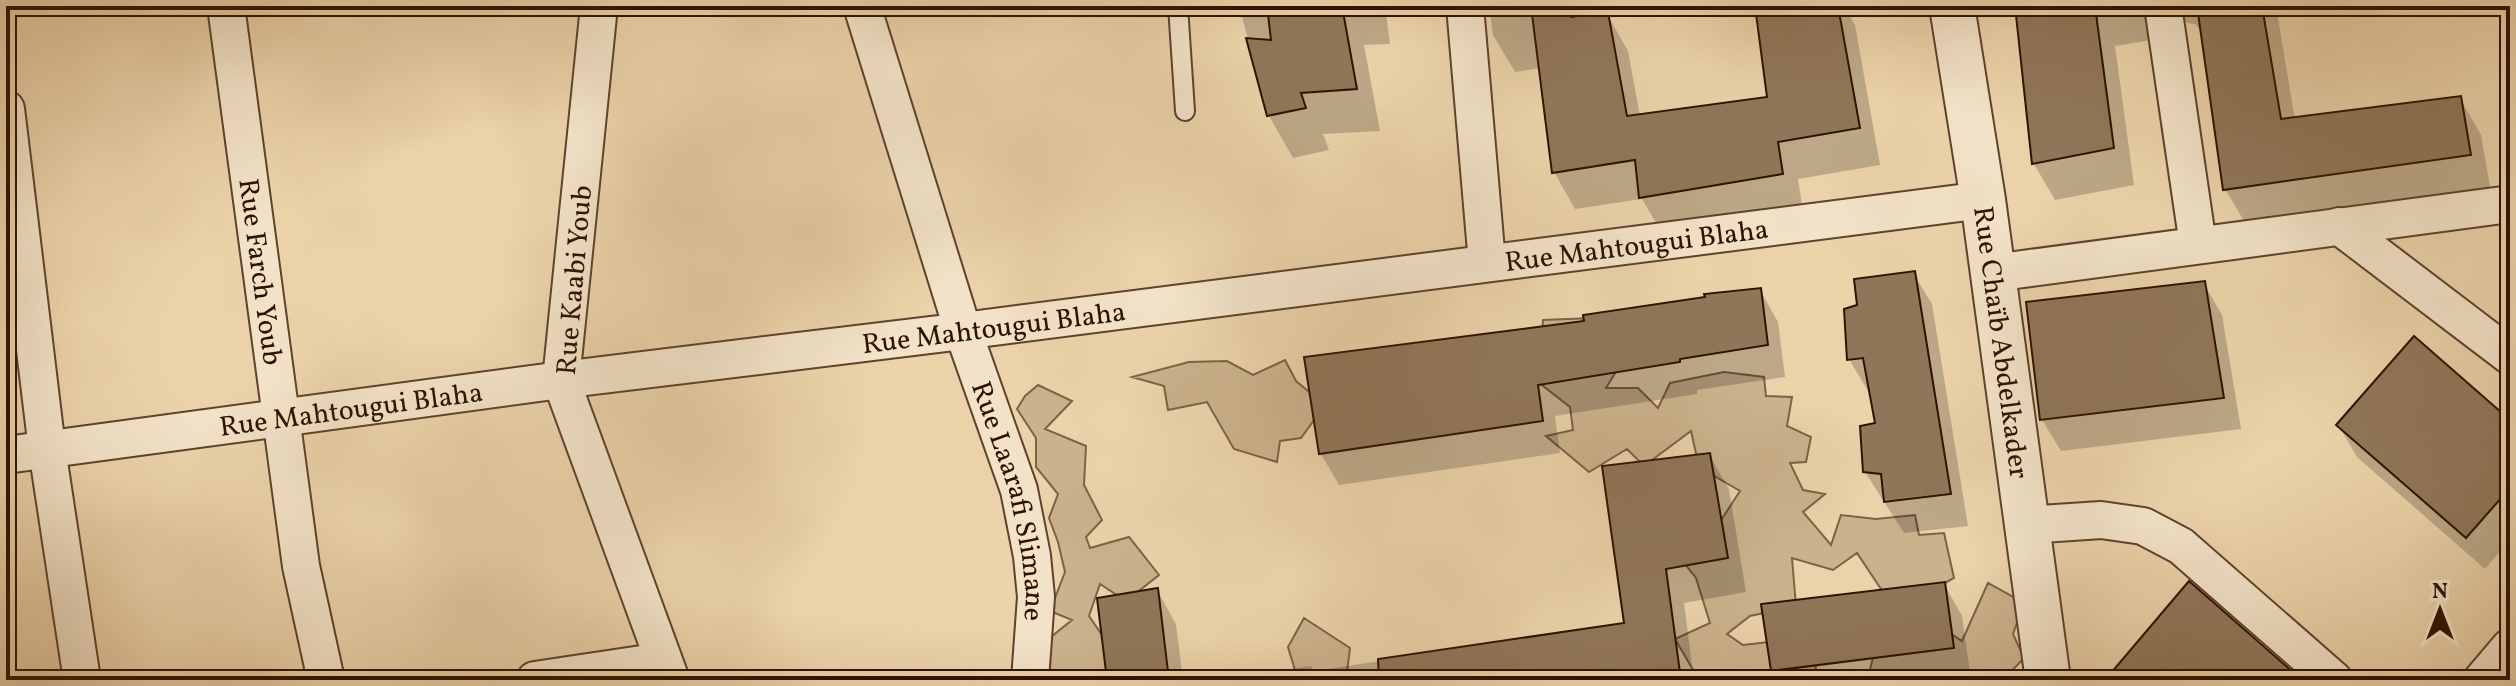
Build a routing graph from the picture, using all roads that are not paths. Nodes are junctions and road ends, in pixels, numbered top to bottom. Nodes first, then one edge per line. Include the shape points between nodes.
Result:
1 (226, 6) edge
2 (599, 6) edge
3 (862, 6) edge
4 (1178, 6) edge
5 (1465, 6) edge
6 (1952, 6) edge
7 (2163, 6) edge
8 (6, 109) edge
9 (1185, 111) dead end
10 (1983, 200) junction
11 (2510, 204) edge
12 (2339, 226) junction
13 (2198, 245) junction
14 (1487, 263) junction
15 (1993, 273) junction
16 (963, 331) junction
17 (2510, 356) edge
18 (561, 380) junction
19 (280, 419) junction
20 (47, 449) junction
21 (6, 455) edge
22 (2027, 525) junction
23 (2510, 647) edge
24 (666, 671) edge
25 (82, 680) edge
26 (326, 680) edge
27 (535, 680) edge
28 (1030, 680) edge
29 (2048, 680) edge
30 (2334, 680) edge
31 (2482, 680) edge

1 - 19 street, Rue Farch Youb
2 - 18 street, Rue Kaabi Youb
3 - 16 street, Rue Laarafi Slimane
4 - 9 lane
5 - 14 street
6 - 10 street, Rue Chaïb Abdelkader
7 - 13 street
8 - 20 street
10 - 14 street, Rue Mahtougui Blaha
10 - 15 street, Rue Chaïb Abdelkader
11 - 12 street
12 - 13 street
12 - 17 street
13 - 15 street
14 - 16 street, Rue Mahtougui Blaha
15 - 22 street, Rue Chaïb Abdelkader
16 - 18 street, Rue Mahtougui Blaha
16 - 28 street, Rue Laarafi Slimane via 1019,490 1032,556 1036,597
18 - 19 street, Rue Mahtougui Blaha
18 - 24 street, Rue Kaabi Youb
19 - 20 street, Rue Mahtougui Blaha
19 - 26 street, Rue Farch Youb via 301,566
20 - 21 street, Rue Mahtougui Blaha
20 - 25 street
22 - 29 street, Rue Chaïb Abdelkader
22 - 30 street via 2101,520 2143,526 2181,546
23 - 31 street
24 - 27 street

